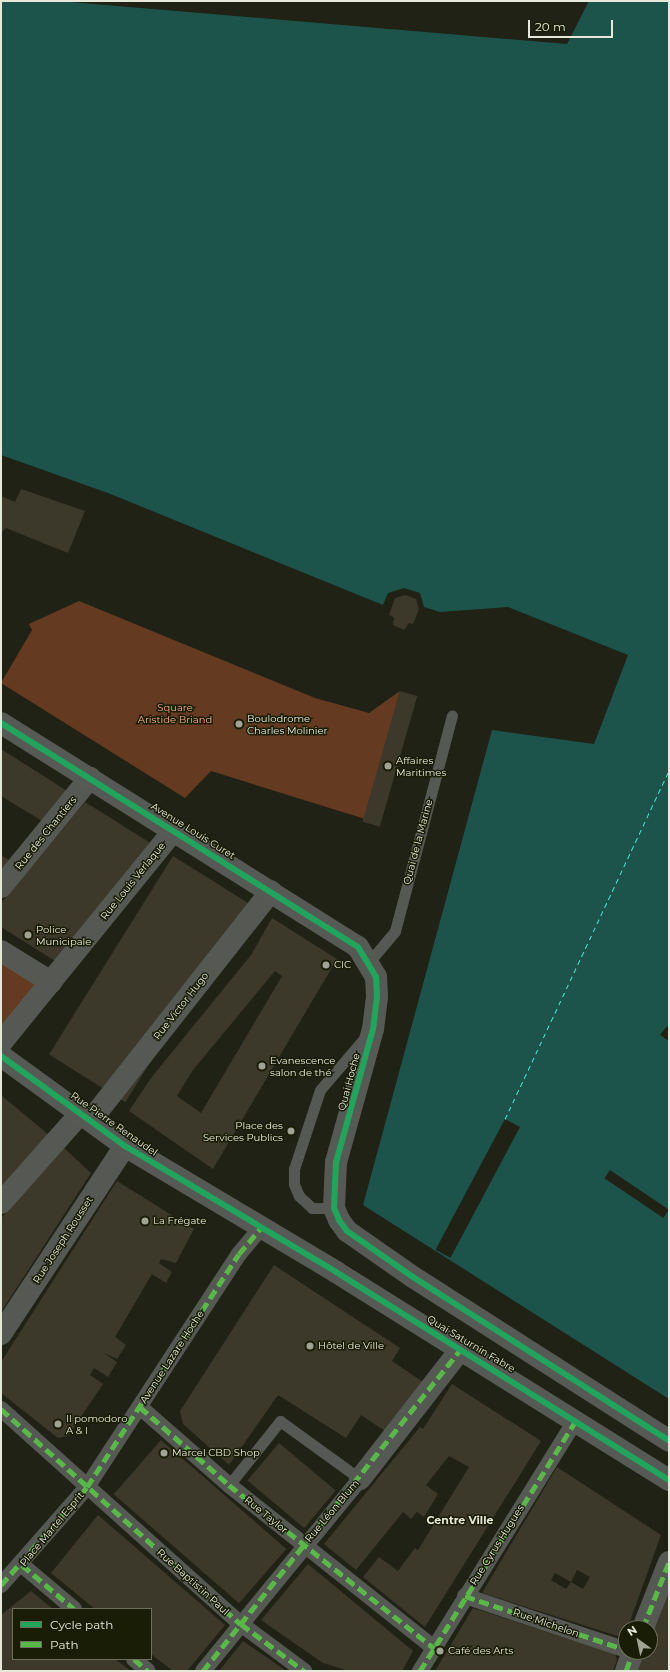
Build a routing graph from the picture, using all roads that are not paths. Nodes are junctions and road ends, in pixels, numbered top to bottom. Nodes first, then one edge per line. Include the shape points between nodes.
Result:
1 (452, 715) dead end
2 (1, 723) edge
3 (90, 778) junction
4 (174, 830) junction
5 (1, 887) edge
6 (271, 891) junction
7 (1, 951) edge
8 (370, 961) junction
9 (51, 982) junction
10 (373, 1029) junction
11 (1, 1043) edge
12 (1, 1056) edge
13 (86, 1117) junction
14 (125, 1146) junction
15 (1, 1203) edge
16 (334, 1208) junction
17 (260, 1229) junction
18 (1, 1334) edge
19 (460, 1350) junction
20 (140, 1407) junction
21 (1, 1409) edge
22 (576, 1419) junction
23 (669, 1441) edge
24 (360, 1479) junction
25 (669, 1480) edge
26 (229, 1485) junction
27 (88, 1487) junction
28 (304, 1545) junction
29 (669, 1562) edge
30 (22, 1565) junction
31 (1, 1585) edge
32 (465, 1596) junction
33 (73, 1608) edge
34 (646, 1620) edge
35 (240, 1624) junction
36 (434, 1648) junction
37 (618, 1652) edge
38 (135, 1660) edge
39 (148, 1671) edge
40 (203, 1671) edge
41 (304, 1671) edge
42 (420, 1671) edge

1 - 8 lane, Quai de la Marine via 396,931
2 - 3 main road, Avenue Louis Curet
3 - 4 main road, Avenue Louis Curet
3 - 5 street, Rue des Chantiers
4 - 6 main road, Avenue Louis Curet
4 - 9 street, Rue Louis Verlaque
6 - 8 main road, Avenue Louis Curet via 344,936
6 - 13 street, Rue Victor Hugo
7 - 9 street
8 - 10 main road, Quai Hoche via 376,977
9 - 11 street, Rue Louis Verlaque
10 - 16 main road, Quai Hoche via 336,1162
10 - 16 lane via 320,1090 294,1169 294,1184 298,1196 312,1208
12 - 13 main road, Rue Pierre Renaudel
13 - 14 main road, Rue Pierre Renaudel
13 - 15 street, Rue Victor Hugo
14 - 17 main road, Rue Pierre Renaudel
14 - 18 street, Rue Joseph Rousset
16 - 23 main road via 339,1220 353,1236
17 - 19 main road, Quai Saturnin Fabre via 336,1272
17 - 20 street, Avenue Lazare Hoche via 239,1254
19 - 22 main road, Quai Saturnin Fabre
19 - 24 street, Rue Léon Blum
20 - 26 street, Rue Taylor
20 - 27 street, Avenue Lazare Hoche
21 - 27 street, Place Martel Esprit
22 - 25 main road, Quai Saturnin Fabre
22 - 32 street, Rue Cyrus Hugues
24 - 26 lane via 280,1421
24 - 28 street, Rue Léon Blum
26 - 28 street, Rue Taylor
27 - 30 street, Place Martel Esprit
27 - 35 street, Rue Baptistin Paul
28 - 35 street, Rue Léon Blum
28 - 36 street, Rue Taylor
29 - 34 street
30 - 31 street, Place Martel Esprit
30 - 33 street
32 - 36 street, Rue Cyrus Hugues
32 - 37 street, Rue Michelon
35 - 40 street, Rue Léon Blum
35 - 41 street, Rue Baptistin Paul
36 - 42 street, Rue Cyrus Hugues
38 - 39 street

